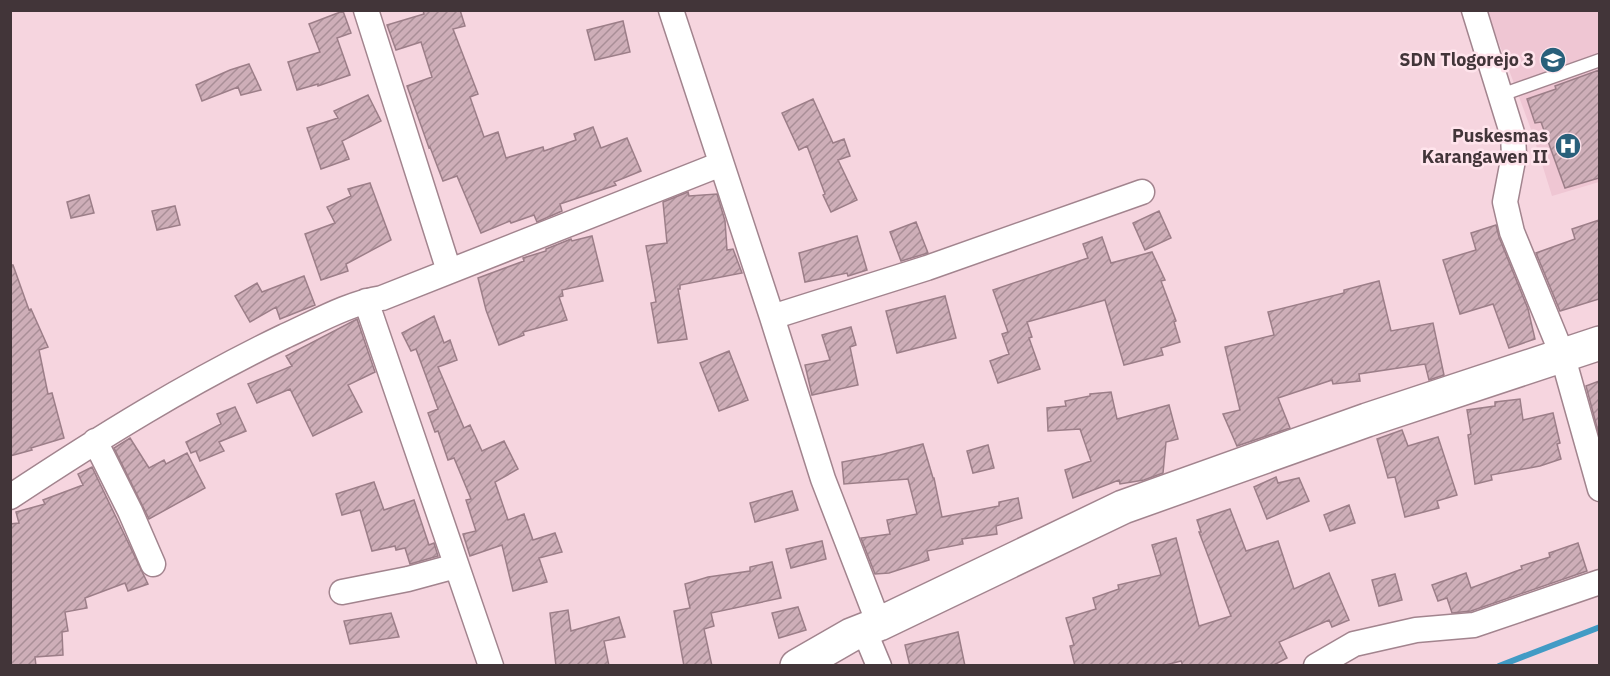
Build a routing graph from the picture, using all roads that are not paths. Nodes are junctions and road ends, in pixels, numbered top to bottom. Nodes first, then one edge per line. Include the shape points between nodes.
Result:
1 (366, 10) edge
2 (671, 10) edge
3 (1474, 10) edge
4 (1599, 60) edge
5 (1501, 95) junction
6 (721, 164) junction
7 (1142, 192) dead end
8 (448, 271) junction
9 (366, 301) junction
10 (772, 317) junction
11 (1599, 343) edge
12 (1562, 354) junction
13 (94, 441) junction
14 (1599, 489) edge
15 (10, 497) edge
16 (153, 564) dead end
17 (456, 566) junction
18 (1599, 582) edge
19 (342, 592) dead end
20 (872, 627) junction
21 (491, 666) edge
22 (797, 666) edge
23 (879, 666) edge
24 (1316, 666) edge

1 - 8 street
2 - 6 street
3 - 5 street
4 - 5 lane
5 - 12 street via 1514,136 1505,202 1512,232
6 - 8 street
6 - 10 street
7 - 10 street via 927,268
8 - 9 street
9 - 13 street via 222,366
9 - 17 street
10 - 20 street
11 - 12 main road
12 - 14 street
12 - 20 main road via 1123,507
13 - 15 street
13 - 16 street
17 - 19 street
17 - 21 street
18 - 24 street via 1474,625 1416,630 1354,644
20 - 22 main road
20 - 23 street

